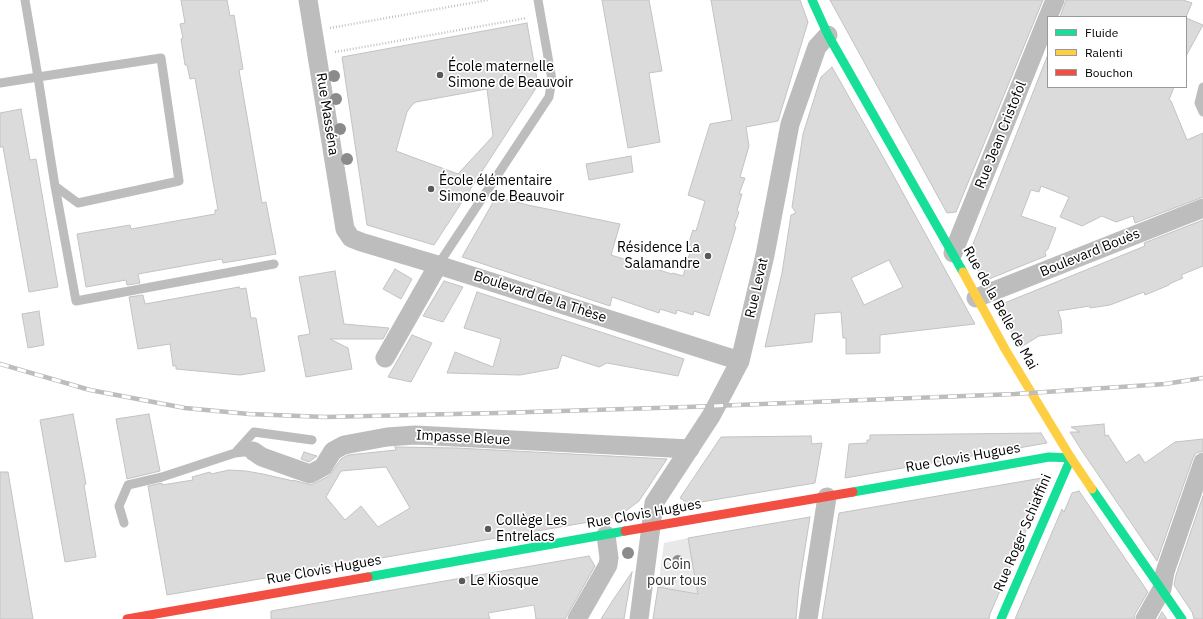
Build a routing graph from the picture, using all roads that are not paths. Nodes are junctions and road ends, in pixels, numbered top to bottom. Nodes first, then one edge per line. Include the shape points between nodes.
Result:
1 (26, 0) edge
2 (308, 0) edge
3 (538, 0) edge
4 (812, 0) edge
5 (1055, 0) edge
6 (1048, 16) edge
7 (1047, 19) edge
8 (828, 35) junction
9 (38, 77) junction
10 (0, 83) edge
11 (1203, 87) edge
12 (1203, 112) edge
13 (56, 186) junction
14 (1203, 208) edge
15 (345, 229) joint
16 (953, 253) junction
17 (274, 264) dead end
18 (438, 265) junction
19 (976, 298) junction
20 (385, 358) dead end
21 (740, 361) junction
22 (312, 440) dead end
23 (690, 449) junction
24 (244, 452) junction
25 (1071, 458) junction
26 (1203, 462) edge
27 (827, 497) junction
28 (124, 523) dead end
29 (651, 527) junction
30 (606, 535) junction
31 (1162, 589) junction
32 (127, 619) edge
33 (577, 619) edge
34 (638, 619) edge
35 (808, 619) edge
36 (1001, 619) edge
37 (1145, 619) edge
38 (1182, 619) edge

1 - 9 lane
2 - 15 street, Rue Masséna
3 - 18 lane via 552,80 549,97
4 - 8 street, Rue de la Belle de Mai
5 - 6 street, Rue Jean Cristofol
7 - 16 street, Rue Jean Cristofol
8 - 16 street, Rue de la Belle de Mai
8 - 21 street, Rue Levat via 817,47 790,124 765,255
9 - 10 lane
9 - 13 lane
9 - 13 lane via 161,58 179,181 78,204
11 - 12 lane via 1199,103
13 - 17 lane via 76,301
14 - 19 street, Boulevard Bouès
15 - 18 street, Boulevard de la Thèse via 351,238 361,242
16 - 19 street, Rue de la Belle de Mai
18 - 20 street
18 - 21 street, Boulevard de la Thèse
19 - 25 street, Rue de la Belle de Mai
21 - 23 street, Rue Levat
22 - 24 lane via 254,432
23 - 24 street, Impasse Bleue via 415,435 344,445 333,451 323,467 310,474
23 - 29 street, Rue Levat via 654,503
24 - 28 lane via 128,485 119,506
25 - 27 street, Rue Clovis Hugues via 1049,457
25 - 31 street, Rue de la Belle de Mai
25 - 36 street, Rue Roger Schiaffini
26 - 31 street via 1165,572
27 - 29 street, Rue Clovis Hugues
27 - 35 street
29 - 30 street, Rue Clovis Hugues
29 - 34 street, Rue Levat
30 - 32 street, Rue Clovis Hugues
30 - 33 street via 608,565
31 - 37 street
31 - 38 street, Rue de la Belle de Mai

